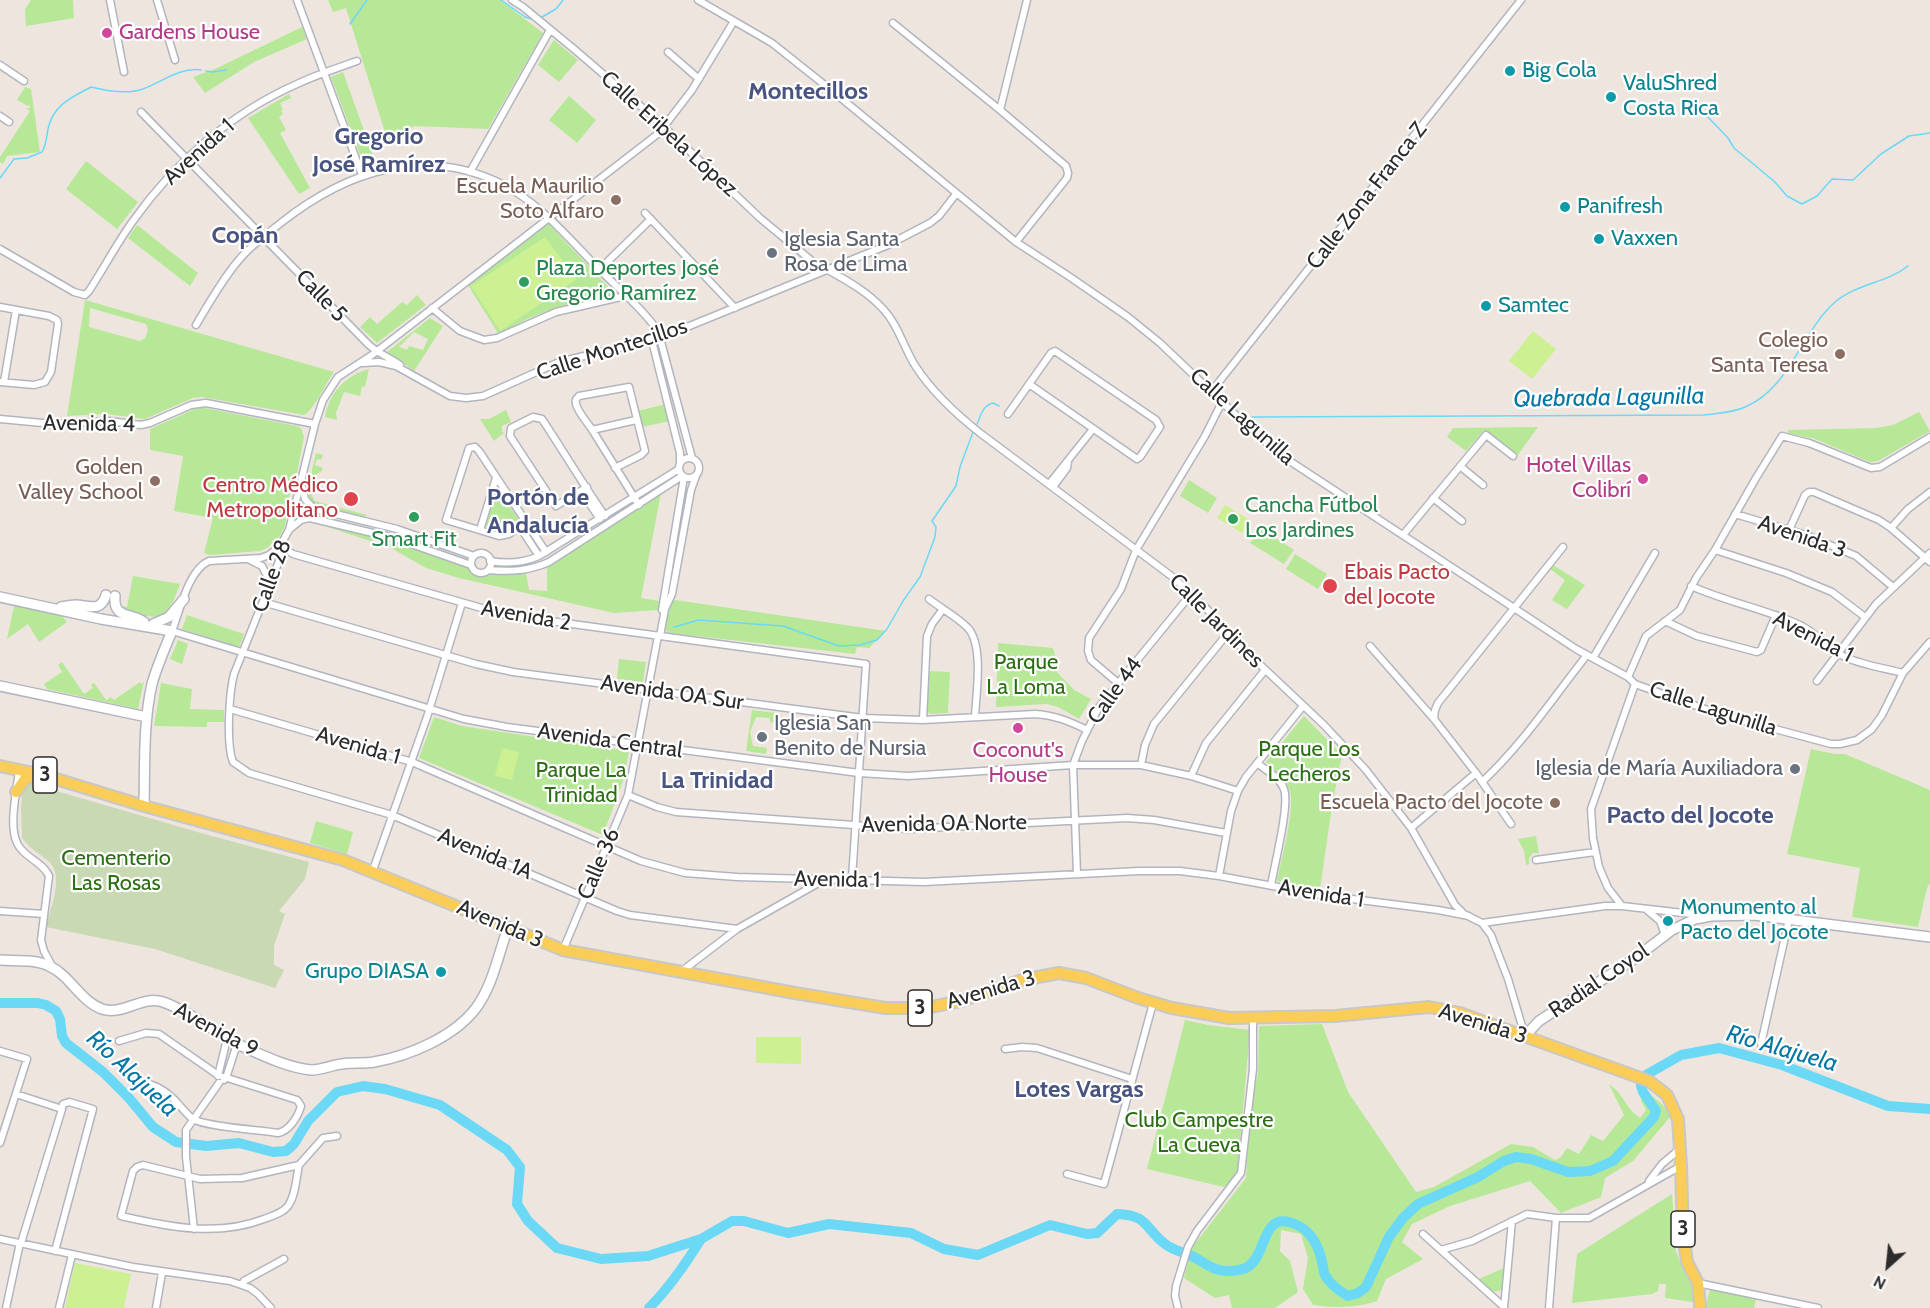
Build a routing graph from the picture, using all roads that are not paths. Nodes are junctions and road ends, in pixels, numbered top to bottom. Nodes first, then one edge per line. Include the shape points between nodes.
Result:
1 (111, 0) edge
2 (157, 0) edge
3 (297, 0) edge
4 (512, 0) edge
5 (698, 0) edge
6 (1027, 0) edge
7 (1521, 0) edge
8 (734, 21) junction
9 (893, 23) dead end
10 (550, 30) junction
11 (668, 52) dead end
12 (175, 60) dead end
13 (357, 62) dead end
14 (0, 65) edge
15 (124, 72) dead end
16 (324, 73) junction
17 (699, 79) junction
18 (24, 81) dead end
19 (1000, 110) junction
20 (141, 112) dead end
21 (0, 116) edge
22 (9, 122) dead end
23 (664, 127) junction
24 (187, 159) junction
25 (470, 172) junction
26 (362, 175) junction
27 (956, 194) junction
28 (645, 213) dead end
29 (548, 217) junction
30 (651, 219) junction
31 (263, 237) junction
32 (1016, 242) junction
33 (0, 249) edge
34 (599, 270) junction
35 (826, 270) junction
36 (626, 296) junction
37 (0, 307) edge
38 (432, 308) junction
39 (735, 308) junction
40 (16, 310) junction
41 (196, 325) dead end
42 (661, 338) junction
43 (652, 341) junction
44 (380, 351) junction
45 (357, 364) junction
46 (405, 370) junction
47 (2, 382) edge
48 (1029, 384) junction
49 (1211, 392) junction
50 (1222, 402) junction
51 (319, 409) junction
52 (1008, 414) dead end
53 (0, 419) edge
54 (300, 420) junction
55 (636, 420) junction
56 (315, 424) junction
57 (1093, 429) junction
58 (592, 430) junction
59 (1930, 436) edge
60 (311, 442) junction
61 (1513, 456) dead end
62 (692, 458) junction
63 (1460, 466) junction
64 (615, 468) junction
65 (681, 472) junction
66 (696, 476) junction
67 (496, 478) junction
68 (301, 482) junction
69 (1051, 485) junction
70 (1484, 485) dead end
71 (584, 489) junction
72 (1930, 492) edge
73 (634, 497) junction
74 (1433, 498) junction
75 (639, 505) junction
76 (295, 506) junction
77 (313, 508) junction
78 (1735, 514) junction
79 (603, 517) junction
80 (310, 518) junction
81 (1462, 521) dead end
82 (523, 525) junction
83 (1891, 528) junction
84 (289, 530) junction
85 (480, 530) junction
86 (1789, 530) junction
87 (574, 535) junction
88 (1403, 535) junction
89 (580, 543) junction
90 (439, 544) junction
91 (280, 546) junction
92 (1563, 547) dead end
93 (1136, 550) junction
94 (1715, 550) junction
95 (436, 552) junction
96 (546, 552) junction
97 (1655, 554) dead end
98 (474, 556) junction
99 (539, 556) junction
100 (1928, 557) edge
101 (247, 559) junction
102 (490, 561) junction
103 (471, 565) junction
104 (488, 570) junction
105 (270, 582) junction
106 (1691, 586) junction
107 (1893, 587) junction
108 (1191, 594) junction
109 (110, 596) junction
110 (0, 597) edge
111 (184, 599) junction
112 (929, 599) dead end
113 (262, 602) junction
114 (462, 603) junction
115 (1514, 608) junction
116 (64, 609) junction
117 (943, 609) junction
118 (87, 613) junction
119 (107, 614) junction
120 (1776, 615) junction
121 (1865, 617) junction
122 (1665, 621) junction
123 (147, 624) junction
124 (170, 627) junction
125 (1228, 633) junction
126 (658, 636) junction
127 (1930, 642) edge
128 (1370, 646) dead end
129 (242, 653) junction
130 (1839, 654) junction
131 (447, 655) junction
132 (1590, 657) junction
133 (161, 658) junction
134 (1265, 670) junction
135 (1903, 673) junction
136 (1628, 677) junction
137 (1817, 681) dead end
138 (1118, 683) junction
139 (1635, 684) junction
140 (0, 686) edge
141 (648, 690) junction
142 (1303, 706) junction
143 (230, 709) junction
144 (430, 709) junction
145 (147, 717) junction
146 (975, 717) junction
147 (863, 718) junction
148 (1434, 719) junction
149 (923, 720) junction
150 (1087, 730) junction
151 (638, 744) junction
152 (411, 762) junction
153 (1257, 763) junction
154 (236, 765) joint
155 (1073, 765) junction
156 (1141, 765) junction
157 (0, 767) edge
158 (19, 769) junction
159 (859, 773) junction
160 (1476, 773) junction
161 (43, 775) junction
162 (1191, 776) junction
163 (1482, 782) junction
164 (1238, 791) junction
165 (16, 792) junction
166 (628, 795) junction
167 (144, 806) junction
168 (392, 815) junction
169 (1074, 820) junction
170 (1511, 824) dead end
171 (855, 826) junction
172 (1411, 828) junction
173 (1226, 833) junction
174 (607, 846) junction
175 (1595, 852) junction
176 (1536, 860) dead end
177 (372, 870) junction
178 (1077, 874) junction
179 (1219, 876) junction
180 (790, 879) junction
181 (852, 879) junction
182 (825, 880) junction
183 (1270, 886) junction
184 (1448, 895) junction
185 (793, 896) junction
186 (585, 897) junction
187 (1622, 906) junction
188 (1645, 909) junction
189 (1438, 910) junction
190 (0, 911) edge
191 (44, 914) junction
192 (1699, 915) junction
193 (1469, 916) junction
194 (1711, 916) junction
195 (1763, 916) junction
196 (1789, 919) junction
197 (1482, 923) junction
198 (713, 926) junction
199 (508, 928) junction
200 (1675, 928) junction
201 (737, 929) junction
202 (1665, 935) junction
203 (1928, 937) edge
204 (716, 944) junction
205 (563, 950) junction
206 (44, 951) junction
207 (0, 960) edge
208 (35, 963) junction
209 (52, 966) junction
210 (682, 972) junction
211 (1153, 1003) junction
212 (1253, 1018) junction
213 (1525, 1036) junction
214 (227, 1039) junction
215 (119, 1041) dead end
216 (237, 1044) junction
217 (1761, 1044) dead end
218 (1005, 1049) dead end
219 (0, 1051) edge
220 (221, 1078) junction
221 (1132, 1079) junction
222 (145, 1083) dead end
223 (15, 1094) junction
224 (62, 1107) junction
225 (192, 1119) junction
226 (337, 1136) dead end
227 (0, 1143) edge
228 (1681, 1148) junction
229 (299, 1165) junction
230 (1682, 1166) junction
231 (1067, 1174) dead end
232 (188, 1178) junction
233 (1644, 1186) junction
234 (1556, 1218) junction
235 (1512, 1221) junction
236 (194, 1229) junction
237 (1423, 1234) dead end
238 (0, 1239) edge
239 (20, 1243) junction
240 (1441, 1250) junction
241 (55, 1251) junction
242 (72, 1255) junction
243 (284, 1259) dead end
244 (162, 1273) junction
245 (1698, 1283) junction
246 (242, 1285) junction
247 (0, 1294) edge
248 (9, 1296) junction
249 (1504, 1307) edge
250 (6, 1308) edge
251 (59, 1308) edge
252 (156, 1308) edge
253 (271, 1308) edge
254 (1178, 1308) edge
255 (1549, 1308) edge
256 (1700, 1308) edge
257 (1818, 1308) edge

1 - 15 street
2 - 12 street
3 - 16 street
4 - 10 street, Calle Eribela López
5 - 8 street, Calle Lagunilla
6 - 19 street
7 - 49 street, Calle Zona Franca Z
8 - 17 street, Calle 28
8 - 27 street, Calle Lagunilla via 799,64
9 - 19 street
10 - 23 street, Calle Eribela López
10 - 25 street
11 - 17 street
13 - 16 street, Avenida 1
14 - 18 street
16 - 24 street, Avenida 1 via 295,84 238,117
16 - 26 street
17 - 23 street, Calle 28
19 - 32 street via 1068,168 1067,178
20 - 24 street, Calle 5
21 - 22 street
23 - 29 street, Calle 28
23 - 35 street, Calle Eribela López via 760,218
24 - 31 street, Calle 5
24 - 33 street, Avenida 1 via 133,220 85,295
25 - 26 street via 421,165
25 - 29 street via 515,192
26 - 31 street via 308,203
27 - 32 street, Calle Lagunilla
27 - 35 street, Calle Montecillos via 930,222
28 - 30 street
29 - 34 street
29 - 38 street, Calle 28
30 - 34 street
30 - 39 street
31 - 41 street via 239,260
31 - 44 street, Calle 5
32 - 49 street, Calle Lagunilla via 1128,317
34 - 36 street
35 - 39 street, Calle Montecillos
35 - 69 street, Calle Jardines via 886,312 916,367 953,410
36 - 38 street via 556,312 484,340 460,331
36 - 42 street
37 - 40 street
38 - 44 street, Calle 28
39 - 42 street, Calle Montecillos
40 - 47 street
40 - 47 street via 57,320 51,372 45,382 34,385
42 - 43 street, Calle Montecillos
42 - 62 street
43 - 46 street, Calle Montecillos via 559,362 476,398 441,393
43 - 65 street via 680,453
44 - 45 street, Calle 28
44 - 46 street, Calle 5
45 - 46 street, Calle Montecillos via 379,362
45 - 51 street, Calle 28 via 333,383
48 - 52 street
48 - 57 street
48 - 57 street via 1057,351 1156,420 1160,427 1140,458 1134,458
49 - 50 street, Calle Lagunilla
50 - 88 street, Calle Lagunilla via 1279,454
50 - 93 street
51 - 54 street
51 - 56 street, Calle 28
53 - 54 street, Avenida 4 via 141,425 198,402
54 - 56 street, Avenida 4
54 - 60 street via 308,429
55 - 58 street
55 - 58 street via 629,387 579,396 576,405
55 - 64 street via 645,452
56 - 60 street, Calle 28
57 - 69 street
58 - 64 street
59 - 78 street via 1880,467 1867,467 1782,436
60 - 68 street, Calle 28
61 - 63 street via 1486,435
62 - 65 street via 686,458
62 - 66 street via 699,467
63 - 70 street
63 - 74 street
64 - 73 street
65 - 66 street via 689,478
65 - 73 street
65 - 75 street
65 - 126 street
66 - 126 street via 672,594
67 - 82 street
67 - 85 street
67 - 85 street via 471,446 446,520
68 - 76 street, Calle 28
68 - 77 street via 305,499
69 - 93 street, Calle Jardines
71 - 71 street via 538,417 509,430 556,506
71 - 79 street
72 - 83 street
73 - 75 street
73 - 79 street
74 - 81 street
74 - 88 street
75 - 89 street
76 - 77 street
76 - 80 street
76 - 84 street, Calle 28
77 - 90 street
78 - 86 street, Avenida 3
78 - 94 street
79 - 87 street
80 - 84 street
80 - 95 street
82 - 85 street via 504,536
82 - 96 street
82 - 99 street
83 - 86 street via 1809,492
83 - 100 street
84 - 91 street, Calle 28
86 - 107 street, Avenida 3 via 1856,556
87 - 89 street
87 - 96 street
88 - 115 street, Calle Lagunilla
89 - 104 street via 539,566 510,572
90 - 95 street
90 - 98 street
91 - 101 street via 265,556
91 - 105 street, Calle 28 via 279,561
91 - 114 street, Avenida 2 via 293,554
92 - 115 street
93 - 108 street, Calle Jardines
93 - 138 street via 1121,589 1089,638 1088,651 1095,664
94 - 106 street
94 - 121 street via 1832,592
95 - 103 street
96 - 99 street
97 - 132 street
98 - 102 street via 482,554
98 - 103 street
99 - 102 street via 512,563
100 - 107 street
101 - 105 street via 262,566
101 - 111 street via 209,561 198,568
102 - 104 street
103 - 104 street via 478,573
105 - 113 street, Calle 28
106 - 120 street, Avenida 1
106 - 122 street via 1680,610
107 - 121 street
108 - 125 street, Calle Jardines
108 - 138 street, Calle 44
109 - 116 street via 96,608 76,605
109 - 119 street
109 - 123 street via 118,611
110 - 116 street, Avenida Central
111 - 123 street via 169,617
111 - 124 street
112 - 117 street
113 - 129 street, Calle 28
113 - 131 street, Avenida 0A Sur
114 - 126 street, Avenida 2 via 514,617
114 - 131 street
115 - 132 street, Calle Lagunilla
115 - 148 street via 1438,703
116 - 118 street, Avenida Central
117 - 146 street via 974,638
117 - 149 street via 927,636
118 - 119 street, Avenida Central
118 - 123 street, Avenida Central
119 - 123 street, Avenida Central
119 - 124 street
120 - 122 street via 1757,652 1698,636
120 - 130 street, Avenida 1 via 1808,629
121 - 130 street
122 - 136 street via 1646,636
123 - 124 street, Avenida Central
123 - 133 street via 159,636
124 - 129 street, Avenida Central
124 - 133 street
125 - 134 street, Calle Jardines
125 - 156 street via 1154,724
126 - 141 street, Calle 36
126 - 147 street, Avenida 2 via 866,664
127 - 135 street, Calle Lagunilla
128 - 148 street
129 - 143 street, Calle 28 via 232,680
129 - 144 street, Avenida Central
130 - 135 street, Avenida 1
130 - 137 street
131 - 141 street, Avenida 0A Sur via 513,672
131 - 144 street
132 - 136 street, Calle Lagunilla
132 - 163 street
133 - 145 street
134 - 142 street, Calle Jardines
134 - 162 street via 1206,742
135 - 139 street, Calle Lagunilla via 1872,729 1857,740 1840,744 1719,714
136 - 139 street, Calle Lagunilla
138 - 150 street, Calle 44
139 - 175 street via 1593,802
140 - 145 street
141 - 147 street, Avenida 0A Sur
141 - 151 street, Calle 36
142 - 153 street
142 - 172 street, Calle Jardines via 1366,770
143 - 152 street, Avenida 1
143 - 154 street, Calle 28 via 230,749
144 - 151 street, Avenida Central via 495,725
144 - 152 street
145 - 167 street
146 - 149 street, Avenida 0A Sur
146 - 150 street, Avenida 0A Sur via 1050,715
147 - 149 street, Avenida 0A Sur
147 - 159 street
148 - 160 street
150 - 155 street, Calle 44
151 - 159 street, Avenida Central
151 - 166 street, Calle 36
152 - 168 street
152 - 174 street, Avenida 1
153 - 164 street
153 - 183 street via 1279,781 1286,795
154 - 168 street, Avenida 1A via 249,773
155 - 156 street, Avenida Central
155 - 159 street, Avenida Central via 908,776
155 - 169 street, Calle 44
156 - 162 street, Avenida Central
157 - 158 main road, Avenida 3 / 3
157 - 165 main road via 12,774
158 - 161 main road, Avenida 3 / 3
158 - 165 street
159 - 171 street
160 - 163 street
160 - 172 street
161 - 165 main road via 27,777
161 - 167 main road, Avenida 3 / 3
162 - 164 street, Avenida Central
163 - 170 street
164 - 173 street
165 - 191 street via 15,840 49,876
166 - 171 street, Avenida 0A Norte via 676,812
166 - 174 street, Calle 36
167 - 177 main road, Avenida 3 / 3
168 - 177 street
168 - 186 street, Avenida 1A
169 - 171 street, Avenida 0A Norte via 921,829
169 - 173 street, Avenida 0A Norte via 1141,818
169 - 178 street, Calle 44
171 - 181 street
172 - 184 street, Calle Jardines
173 - 179 street
174 - 180 street, Avenida 1 via 677,871
174 - 186 street, Calle 36
175 - 176 street
175 - 187 street via 1608,888
177 - 199 main road, Avenida 3 / 3
178 - 179 street, Avenida 1 via 1160,870
178 - 181 street, Avenida 1 via 924,882
179 - 183 street, Avenida 1
180 - 182 street, Avenida 1
180 - 185 street via 796,887
181 - 182 street, Avenida 1
182 - 185 street
183 - 189 street, Avenida 1
184 - 189 street via 1447,905
184 - 193 street, Calle Jardines
185 - 201 street
186 - 198 street, Avenida 1A via 626,914
186 - 205 street, Calle 36
187 - 188 street
187 - 197 street
188 - 192 street
188 - 202 street via 1660,921
189 - 193 street, Avenida 1
190 - 191 street
191 - 206 street
192 - 194 street
192 - 195 street, Radial Coyol
192 - 200 street, Radial Coyol
193 - 197 street, Calle Jardines
194 - 195 street, Radial Coyol
194 - 200 street, Radial Coyol
195 - 196 street, Radial Coyol
196 - 203 street, Radial Coyol
196 - 217 street
197 - 213 street via 1500,957
198 - 201 street, Avenida 1A
198 - 204 street via 718,932
199 - 205 main road, Avenida 3 / 3
199 - 216 street, Avenida 9 via 486,992 466,1018 433,1041 410,1051 376,1062 307,1069
200 - 202 street, Radial Coyol
201 - 204 street
202 - 213 street, Radial Coyol via 1539,1021
204 - 210 street
205 - 210 main road, Avenida 3 / 3
206 - 208 street via 42,959
206 - 209 street
207 - 208 street
208 - 209 street
209 - 214 street, Avenida 9 via 101,1008 116,1010 158,1001
210 - 211 main road, Avenida 3 / 3 via 898,1009 951,1004 1022,980 1069,974
211 - 212 main road, Avenida 3 / 3 via 1229,1018
211 - 221 street
212 - 213 main road, Avenida 3 / 3 via 1438,1008
212 - 254 street via 1253,1070 1241,1173 1188,1247 1175,1296
213 - 228 main road, Avenida 3 / 3 via 1645,1080 1664,1092 1678,1119
214 - 216 street, Avenida 9
214 - 220 street
215 - 220 street via 146,1033 159,1034
216 - 220 street
218 - 221 street via 1037,1048
219 - 223 street via 27,1059
220 - 225 street
220 - 225 street via 297,1100 300,1111 288,1128 278,1133
221 - 231 street via 1104,1184
222 - 225 street via 165,1092
223 - 224 street
223 - 227 street
224 - 239 street
224 - 241 street via 69,1102 93,1109
225 - 232 street via 186,1135
226 - 229 street via 323,1138
228 - 230 main road, Avenida 3 / 3
228 - 233 street
229 - 232 street via 233,1179
229 - 236 street via 292,1199 282,1212 237,1228
230 - 233 street
230 - 245 main road, Avenida 3 / 3 via 1685,1251
232 - 236 street
232 - 236 street via 143,1165 137,1167 121,1216
233 - 234 street via 1589,1218
234 - 235 street via 1527,1214
234 - 255 street
235 - 240 street via 1472,1241
235 - 249 street
237 - 240 street
238 - 239 street
239 - 241 street
239 - 248 street
240 - 249 street
241 - 242 street
242 - 244 street
242 - 251 street
243 - 246 street
244 - 246 street
244 - 252 street
245 - 256 main road, Avenida 3 / 3
245 - 257 street
246 - 253 street
247 - 248 street
248 - 250 street

